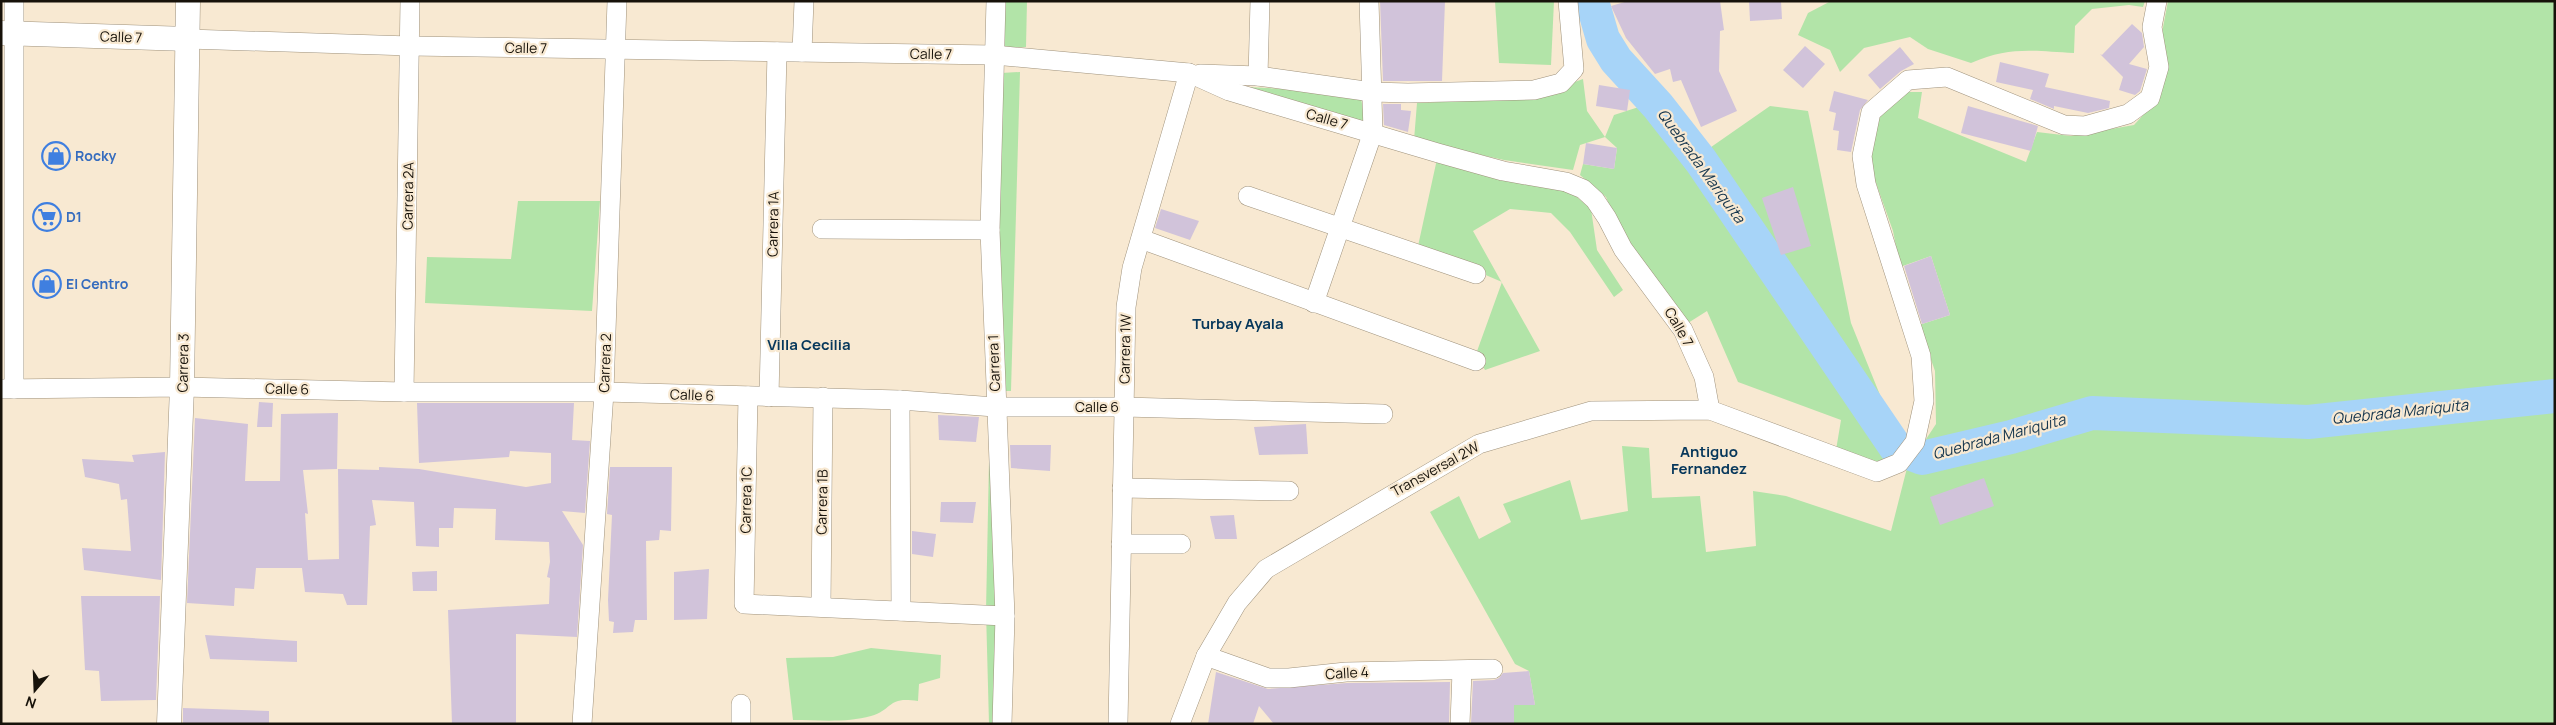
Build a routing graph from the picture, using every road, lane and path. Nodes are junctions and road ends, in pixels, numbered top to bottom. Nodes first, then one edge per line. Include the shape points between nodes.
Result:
1 (14, 1) edge
2 (188, 1) edge
3 (410, 1) edge
4 (617, 1) edge
5 (804, 1) edge
6 (996, 1) edge
7 (1260, 1) edge
8 (1368, 1) edge
9 (1568, 1) edge
10 (2157, 1) edge
11 (7, 34) edge
12 (188, 40) junction
13 (410, 46) junction
14 (616, 50) junction
15 (777, 52) junction
16 (802, 52) junction
17 (994, 55) junction
18 (1188, 73) junction
19 (1258, 76) junction
20 (1372, 92) junction
21 (1373, 132) junction
22 (1248, 196) dead end
23 (1341, 227) junction
24 (822, 229) dead end
25 (990, 230) junction
26 (1141, 239) junction
27 (1476, 274) dead end
28 (1314, 303) junction
29 (1476, 361) dead end
30 (182, 387) junction
31 (7, 389) edge
32 (404, 392) junction
33 (604, 392) junction
34 (748, 396) junction
35 (769, 397) junction
36 (823, 397) junction
37 (900, 400) junction
38 (995, 407) junction
39 (1124, 407) junction
40 (1710, 410) junction
41 (1383, 414) dead end
42 (1122, 488) junction
43 (1289, 491) dead end
44 (1121, 544) junction
45 (1181, 544) dead end
46 (821, 607) junction
47 (900, 611) junction
48 (1005, 616) junction
49 (1206, 656) junction
50 (1493, 669) dead end
51 (1462, 671) junction
52 (741, 704) dead end
53 (169, 724) edge
54 (582, 724) edge
55 (741, 724) edge
56 (1002, 724) edge
57 (1118, 724) edge
58 (1180, 724) edge
59 (1460, 724) edge

1 - 11 street
2 - 12 street, Carrera 3
3 - 13 street, Carrera 2A
4 - 14 street, Carrera 2
5 - 16 street
6 - 17 street, Carrera 1
7 - 19 street
8 - 20 street
9 - 20 street via 1574,69 1561,83 1534,90
10 - 40 street, Transversal 2W via 2152,27 2158,66 2150,98 2128,114 2084,126 2064,125 1947,77 1908,80 1871,112 1862,156 1866,184 1921,356 1924,401 1915,442 1899,463 1877,472
11 - 12 street, Calle 7
11 - 31 street
12 - 13 street, Calle 7
12 - 30 street, Carrera 3
13 - 14 street, Calle 7
13 - 32 street, Carrera 2A
14 - 15 street, Calle 7
14 - 33 street, Carrera 2
15 - 16 street, Calle 7
15 - 35 street, Carrera 1A
16 - 17 street, Calle 7
17 - 18 street, Calle 7
17 - 25 street, Carrera 1
18 - 19 street
18 - 21 street, Calle 7 via 1229,90
18 - 26 street, Carrera 1W
19 - 20 street
20 - 21 street
21 - 23 street
21 - 40 street, Calle 7 via 1504,171 1566,182 1583,189 1595,200 1627,256 1683,330 1704,377
22 - 23 street
23 - 27 street
23 - 28 street
24 - 25 street
25 - 38 street, Carrera 1
26 - 28 street
26 - 39 street, Carrera 1W via 1132,268 1126,307
28 - 29 street
30 - 31 street, Calle 6
30 - 32 street, Calle 6
30 - 53 street, Carrera 3
32 - 33 street, Calle 6
33 - 34 street, Calle 6
33 - 54 street, Carrera 2
34 - 35 street, Calle 6
34 - 46 street, Carrera 1C via 744,604
35 - 36 street, Calle 6
36 - 37 street, Calle 6
36 - 46 street, Carrera 1B
37 - 38 street, Calle 6
37 - 47 street
38 - 39 street, Calle 6
38 - 48 street, Carrera 1
39 - 41 street, Calle 6
39 - 42 street, Carrera 1W
40 - 49 street, Transversal 2W via 1591,410 1479,444 1266,570 1238,604
42 - 43 street
42 - 44 street, Carrera 1W
44 - 45 street
44 - 57 street, Carrera 1W
46 - 47 street
47 - 48 street
48 - 56 street, Carrera 1
49 - 51 street, Calle 4 via 1268,678 1346,672
49 - 58 street, Transversal 2W
50 - 51 street, Calle 4
51 - 59 street
52 - 55 street

